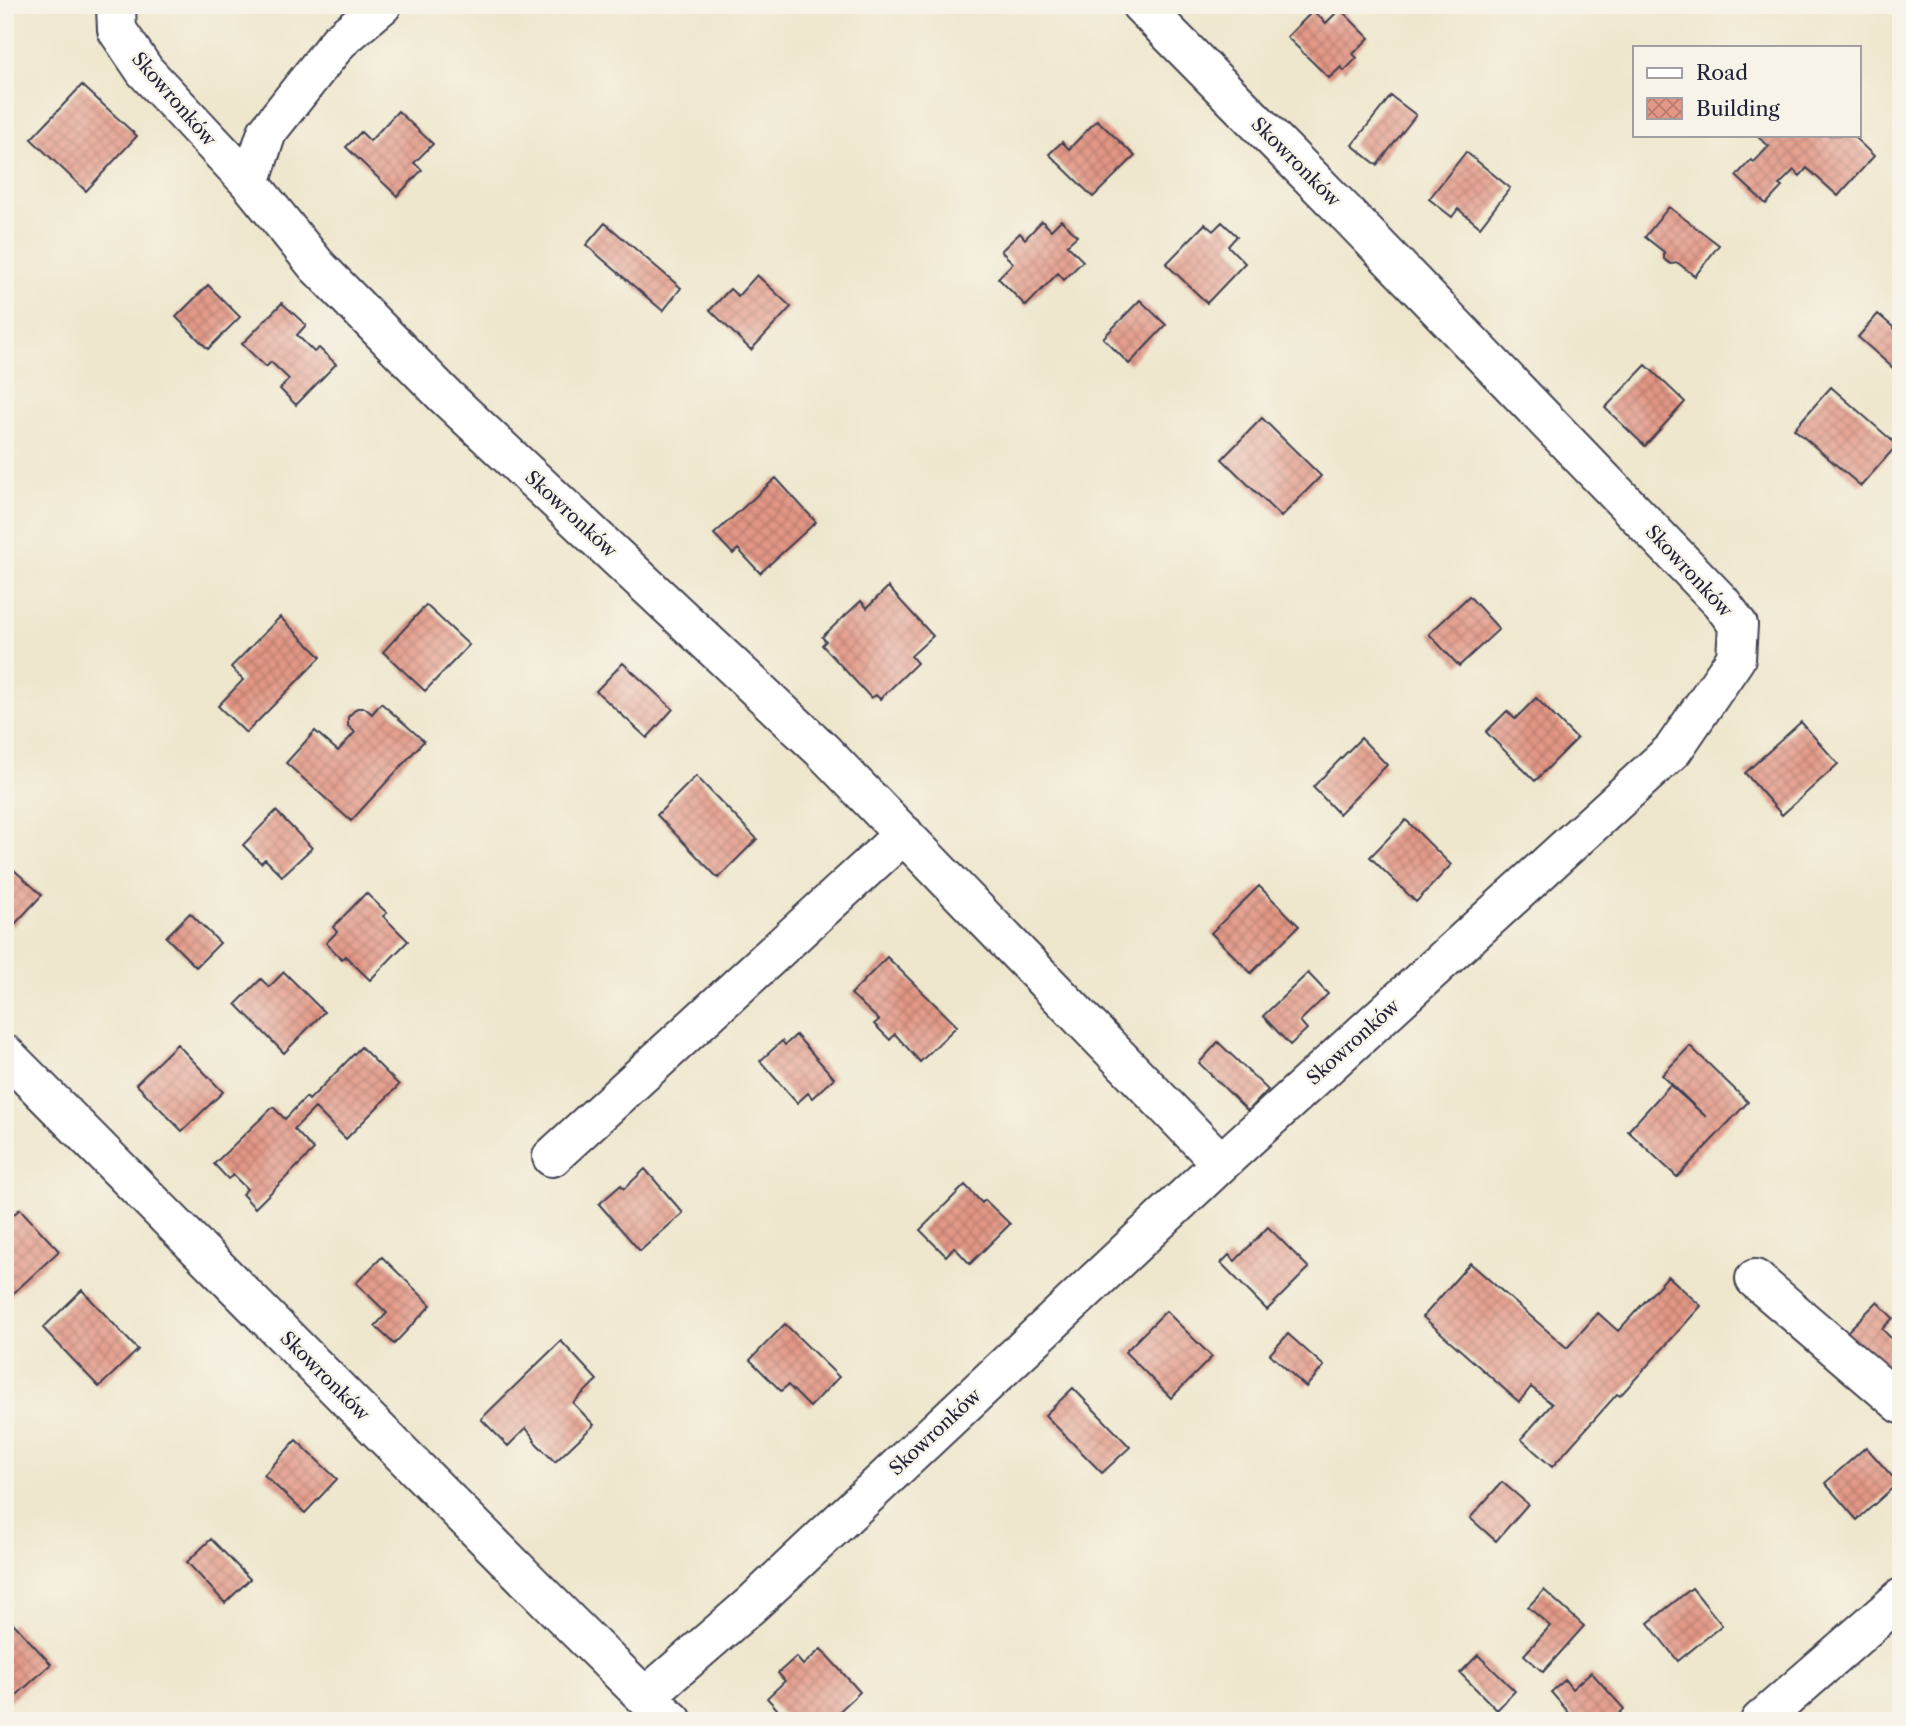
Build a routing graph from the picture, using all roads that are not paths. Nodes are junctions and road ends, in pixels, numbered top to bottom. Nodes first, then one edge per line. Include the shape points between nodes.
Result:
1 (382, 5) edge
2 (1141, 5) edge
3 (116, 8) dead end
4 (250, 183) junction
5 (904, 834) junction
6 (5, 1054) edge
7 (552, 1157) dead end
8 (1221, 1163) junction
9 (1755, 1279) dead end
10 (1901, 1404) edge
11 (1901, 1598) edge
12 (659, 1709) edge
13 (1760, 1721) edge

1 - 4 street via 339,41 274,122
2 - 8 street, Skowronków via 1721,602 1738,625 1736,658 1672,750
3 - 4 street, Skowronków via 117,30 145,71
4 - 5 street, Skowronków via 317,266 445,396 822,750
5 - 7 street
5 - 8 street, Skowronków
6 - 12 street, Skowronków
8 - 12 street, Skowronków via 752,1604
9 - 10 street
11 - 13 street

